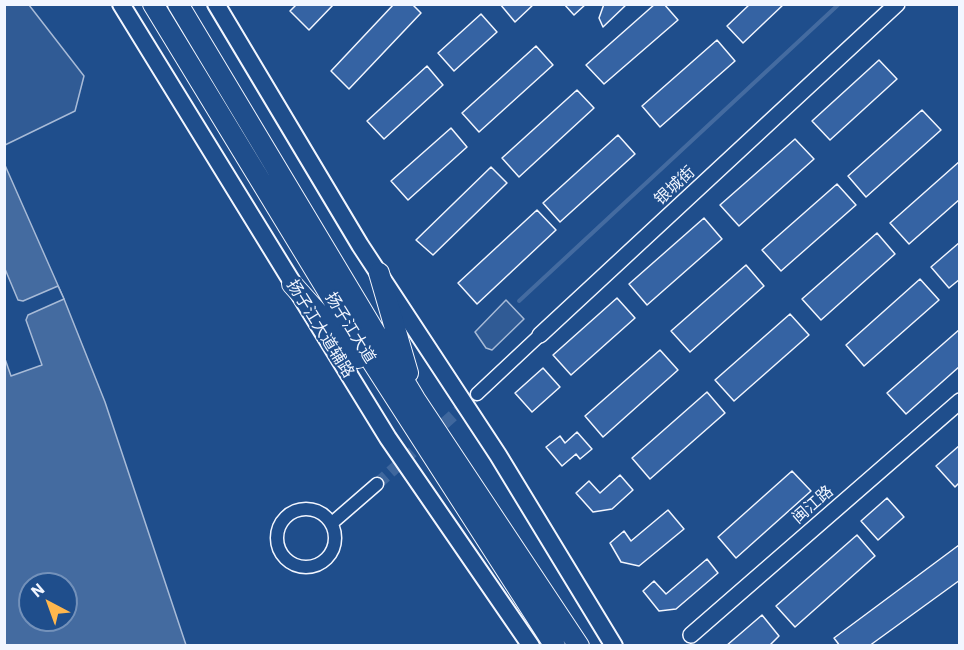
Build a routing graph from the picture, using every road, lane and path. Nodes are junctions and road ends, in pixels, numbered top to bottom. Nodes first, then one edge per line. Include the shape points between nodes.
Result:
1 (121, 4) edge
2 (153, 4) edge
3 (178, 4) edge
4 (216, 4) edge
5 (897, 4) edge
6 (379, 273) junction
7 (292, 284) junction
8 (540, 335) joint
9 (477, 394) tunnel mouth
10 (406, 400) junction
11 (960, 401) edge
12 (377, 484) tunnel mouth
13 (332, 524) junction
14 (554, 607) junction
15 (691, 635) dead end
16 (531, 645) edge
17 (555, 645) edge
18 (579, 645) edge
19 (586, 645) edge
20 (614, 645) edge

1 - 7 main road, 扬子江大道辅路
2 - 10 highway, 扬子江大道
3 - 10 highway, 扬子江大道
4 - 6 main road
5 - 8 street, 银城街
6 - 10 highway
6 - 20 main road via 498,455
7 - 10 highway
7 - 16 main road, 扬子江大道辅路 via 388,438
8 - 9 street, 银城街
10 - 14 highway, 扬子江大道
10 - 17 highway, 扬子江大道
11 - 15 street, 闽江路
12 - 13 street
13 - 13 street via 318,511 308,508 289,513 278,529 278,548 290,563 309,567 318,564 332,551
14 - 18 highway, 扬子江大道
14 - 19 highway

